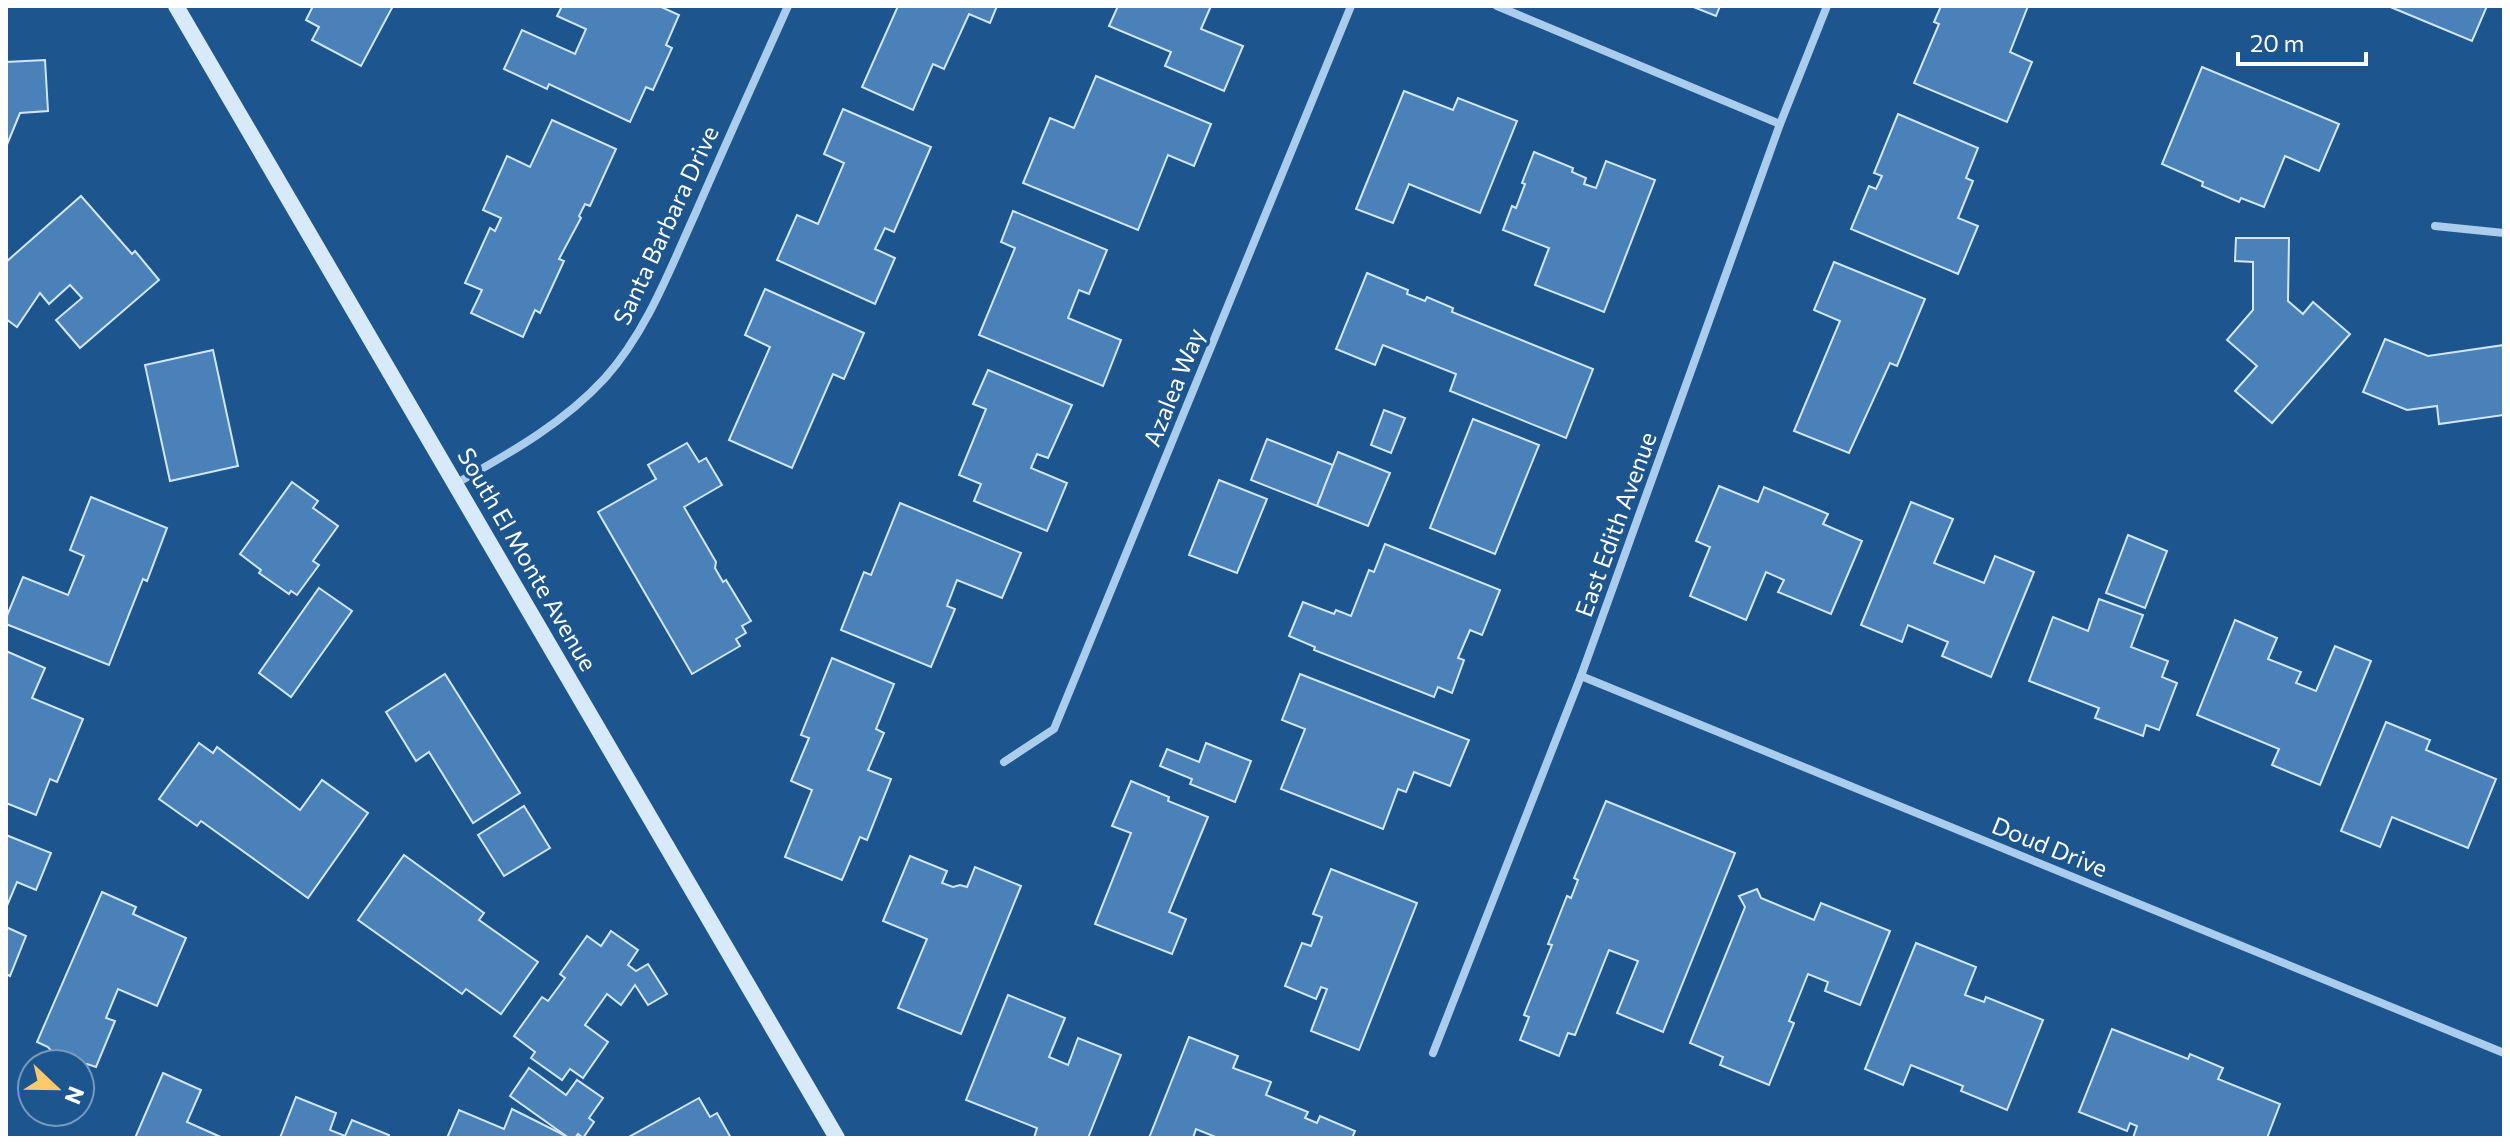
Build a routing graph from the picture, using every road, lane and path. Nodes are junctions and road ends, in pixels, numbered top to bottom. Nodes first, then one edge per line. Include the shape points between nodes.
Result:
1 (788, 6) edge
2 (1351, 6) edge
3 (1497, 6) edge
4 (1827, 6) edge
5 (179, 8) edge
6 (1780, 124) junction
7 (2435, 226) dead end
8 (2504, 233) edge
9 (457, 483) junction
10 (1581, 676) junction
11 (1004, 762) dead end
12 (1433, 1053) dead end
13 (2504, 1053) edge
14 (837, 1138) edge

1 - 9 street, Santa Barbara Drive via 636,336 605,377 567,413
2 - 11 street, Azalea Way via 1054,729
3 - 6 street
4 - 6 street, East Edith Avenue
5 - 9 main road, South El Monte Avenue
6 - 10 street, East Edith Avenue
7 - 8 street
9 - 14 main road, South El Monte Avenue
10 - 12 street, East Edith Avenue
10 - 13 street, Doud Drive

